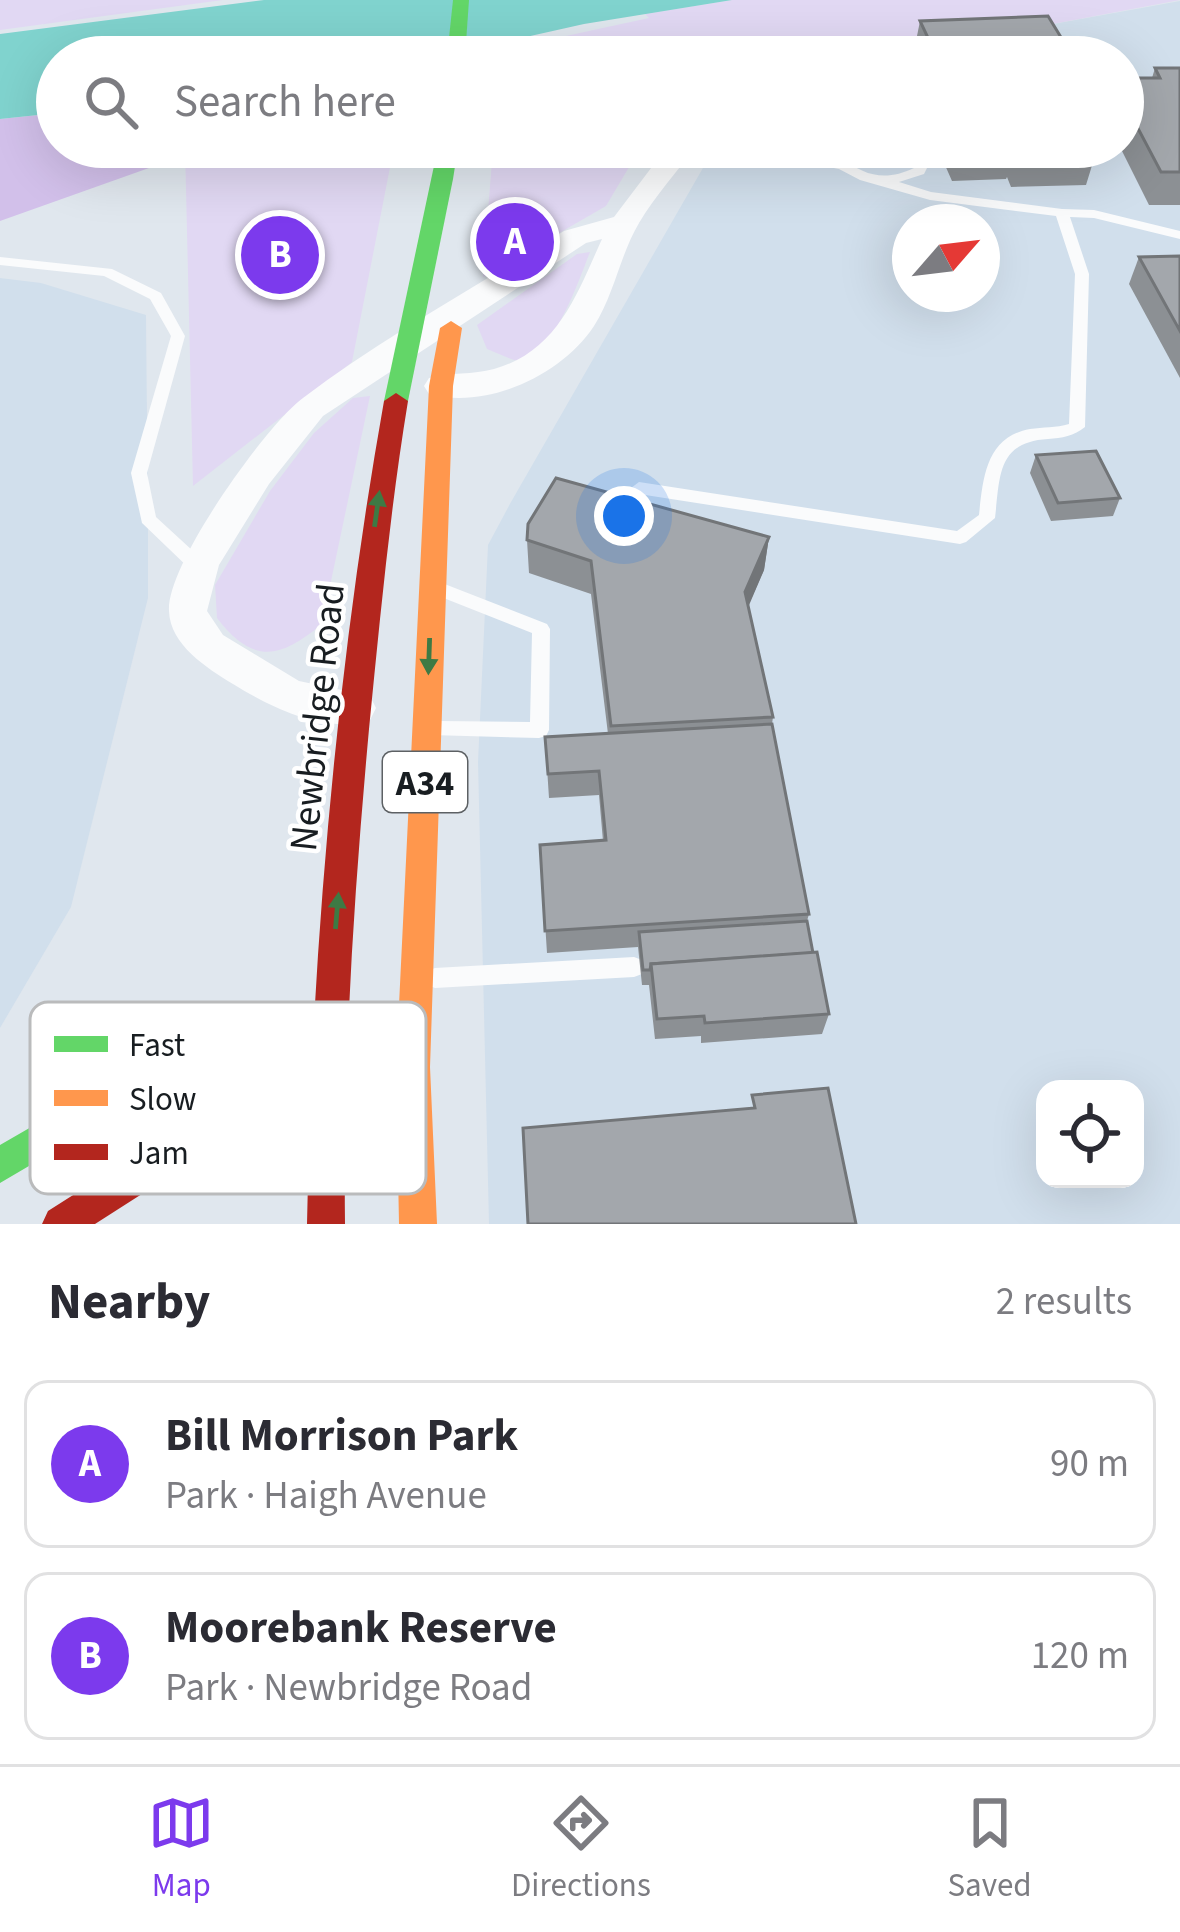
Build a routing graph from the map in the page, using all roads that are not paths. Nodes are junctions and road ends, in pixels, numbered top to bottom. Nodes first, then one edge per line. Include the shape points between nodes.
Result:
1 (461, 0) edge
2 (458, 36) edge
3 (446, 168) edge
4 (665, 168) edge
5 (849, 168) edge
6 (921, 168) edge
7 (874, 179) junction
8 (1062, 213) junction
9 (624, 223) junction
10 (440, 224) junction
11 (1180, 235) edge
12 (0, 261) edge
13 (441, 386) junction
14 (639, 488) dead end
15 (199, 567) junction
16 (432, 586) junction
17 (355, 708) junction
18 (427, 728) junction
19 (634, 967) dead end
20 (416, 979) junction
21 (331, 1002) edge
22 (415, 1002) edge
23 (30, 1148) edge
24 (0, 1166) edge
25 (108, 1194) edge
26 (329, 1194) edge
27 (414, 1194) edge
28 (61, 1224) edge
29 (326, 1224) edge
30 (418, 1224) edge

1 - 2 main road
3 - 10 main road, Newbridge Road / A34
4 - 9 street
5 - 7 lane
6 - 7 lane
7 - 8 lane via 929,196
8 - 11 lane
8 - 14 lane via 1082,274 1077,427 1006,444 977,529 960,538
9 - 13 street via 580,322 544,360 498,380
9 - 15 street via 575,237 311,408 279,443
10 - 13 main road, Newbridge Road / A34 via 454,293
17 -> 10 main road, Newbridge Road / A34 via 378,500 412,315
12 - 15 lane via 107,272 156,296 178,336 139,473 148,519
13 - 16 main road, Newbridge Road / A34
15 - 17 street via 188,614 217,653 301,702
16 -> 18 main road, Newbridge Road / A34
16 - 18 lane via 541,629 539,730
21 -> 17 main road, Newbridge Road / A34
18 - 20 main road, Newbridge Road / A34
19 - 20 lane
20 - 22 main road, Newbridge Road / A34
23 - 24 main road
25 - 28 main road
26 - 29 main road, Newbridge Road / A34
27 - 30 main road, Newbridge Road / A34

